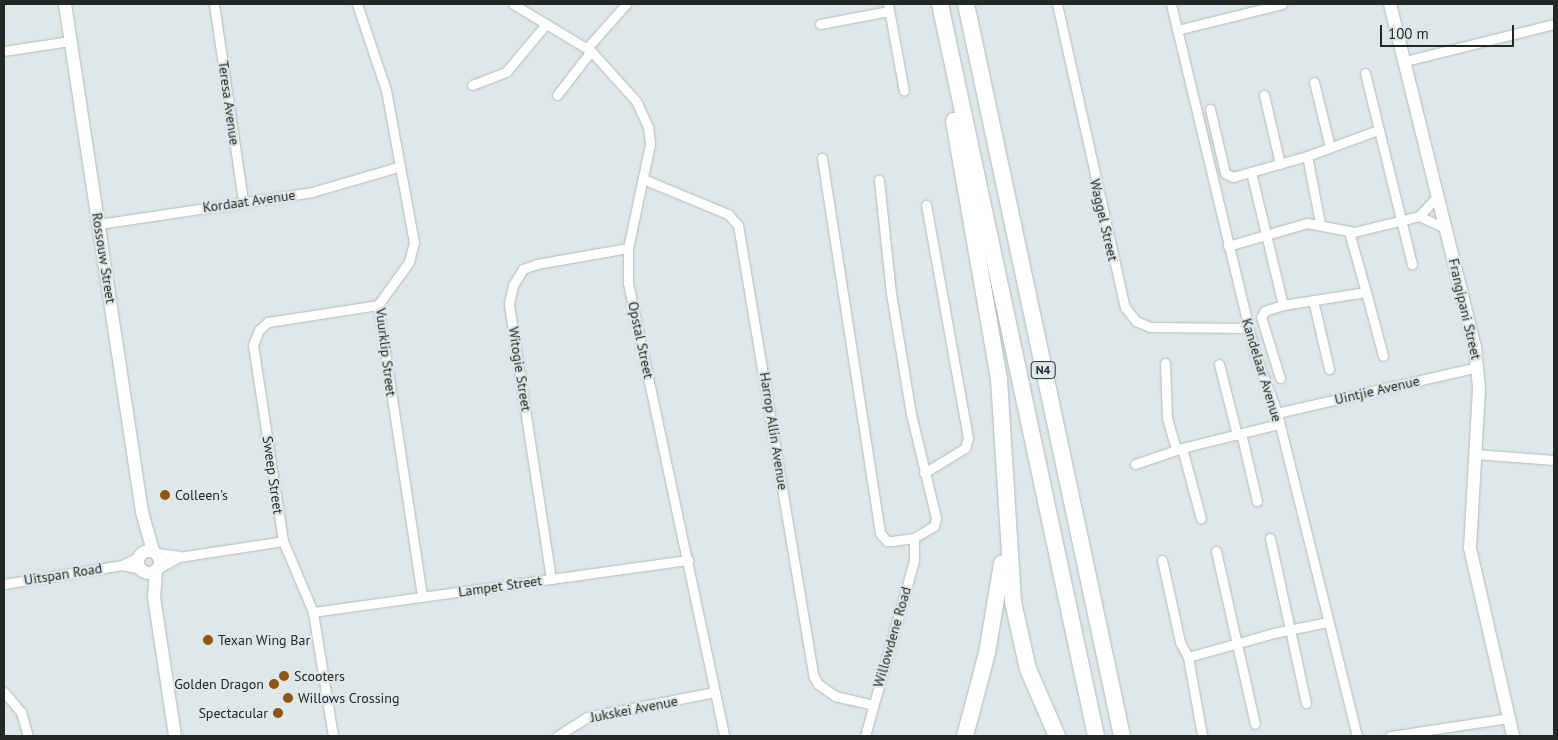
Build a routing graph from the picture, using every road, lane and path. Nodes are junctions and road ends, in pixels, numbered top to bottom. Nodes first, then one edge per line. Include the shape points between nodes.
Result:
1 (66, 4) edge
2 (214, 4) edge
3 (357, 4) edge
4 (513, 4) edge
5 (626, 4) edge
6 (932, 4) edge
7 (940, 4) edge
8 (966, 4) edge
9 (1057, 4) edge
10 (1171, 4) edge
11 (1282, 4) edge
12 (1390, 4) edge
13 (889, 7) edge
14 (546, 24) junction
15 (820, 24) dead end
16 (1554, 24) edge
17 (1177, 30) junction
18 (70, 41) junction
19 (589, 50) junction
20 (4, 51) edge
21 (1405, 61) junction
22 (1365, 73) dead end
23 (1314, 82) dead end
24 (472, 85) dead end
25 (904, 91) dead end
26 (1264, 94) dead end
27 (557, 95) dead end
28 (1210, 109) dead end
29 (1378, 130) junction
30 (1330, 147) junction
31 (1307, 156) junction
32 (822, 158) dead end
33 (1280, 164) junction
34 (398, 168) junction
35 (1251, 172) junction
36 (643, 179) junction
37 (879, 180) dead end
38 (1437, 197) junction
39 (243, 201) junction
40 (926, 205) dead end
41 (1419, 216) junction
42 (1400, 220) junction
43 (1320, 223) junction
44 (99, 224) junction
45 (1445, 228) junction
46 (1349, 232) junction
47 (1266, 235) junction
48 (1228, 246) junction
49 (628, 248) junction
50 (1412, 264) dead end
51 (1366, 292) junction
52 (1313, 300) junction
53 (378, 305) junction
54 (1283, 305) junction
55 (1248, 328) junction
56 (1383, 356) dead end
57 (1165, 363) dead end
58 (1219, 364) dead end
59 (1478, 367) junction
60 (1329, 369) dead end
61 (1280, 378) dead end
62 (1277, 413) junction
63 (1279, 424) junction
64 (1239, 434) junction
65 (1179, 449) junction
66 (1475, 454) junction
67 (1554, 460) edge
68 (1135, 464) dead end
69 (924, 473) junction
70 (1257, 501) dead end
71 (1008, 508) junction
72 (142, 512) junction
73 (1201, 519) dead end
74 (914, 538) junction
75 (1270, 538) dead end
76 (283, 541) junction
77 (1216, 551) dead end
78 (155, 552) junction
79 (179, 556) junction
80 (688, 560) junction
81 (1162, 560) dead end
82 (141, 562) junction
83 (158, 569) junction
84 (551, 579) junction
85 (4, 584) edge
86 (154, 597) junction
87 (422, 597) junction
88 (313, 612) junction
89 (1327, 622) junction
90 (1292, 629) junction
91 (1238, 643) junction
92 (1188, 657) junction
93 (4, 692) edge
94 (715, 692) junction
95 (1306, 703) dead end
96 (873, 705) junction
97 (1509, 718) junction
98 (1255, 724) dead end
99 (1202, 735) dead end
100 (28, 736) edge
101 (175, 736) edge
102 (333, 736) edge
103 (560, 736) edge
104 (724, 736) edge
105 (865, 736) edge
106 (965, 736) edge
107 (1057, 736) edge
108 (1096, 736) edge
109 (1122, 736) edge
110 (1357, 736) edge
111 (1390, 736) edge
112 (1513, 736) edge

1 - 18 main road, Rossouw Street
2 - 39 street, Teresa Avenue
3 - 34 street, Vuurklip Street via 384,83
4 - 14 street, Opstal Street
5 - 19 street
6 - 71 highway via 990,312 1004,424
7 - 108 highway, N4
8 - 109 highway, N4
9 - 55 street, Waggel Street via 1125,307 1136,321 1150,327
10 - 17 street, Kandelaar Avenue
11 - 17 street
12 - 21 main road, Frangipani Street
13 - 15 street
13 - 25 street
14 - 19 street, Opstal Street
14 - 24 street via 506,72
16 - 21 street
17 - 48 street, Kandelaar Avenue
18 - 20 street
18 - 44 main road, Rossouw Street
19 - 27 street
19 - 36 street, Opstal Street via 636,101 648,127 650,144
21 - 38 main road, Frangipani Street
22 - 29 street
23 - 30 street
26 - 33 street
28 - 35 street via 1225,173 1233,177
29 - 30 street
29 - 42 street
30 - 31 street
31 - 33 street
31 - 43 street
32 - 74 street via 880,534 887,541
33 - 35 street
34 - 39 street, Kordaat Avenue via 320,190
34 - 53 street, Vuurklip Street via 413,236 413,252
35 - 47 street
36 - 49 street, Opstal Street
36 - 96 street, Harrop Allin Avenue via 728,214 738,225 814,677 818,684 835,696
37 - 69 street via 891,293
38 - 41 street
38 - 45 main road, Frangipani Street
39 - 44 street, Kordaat Avenue
40 - 69 street via 968,438 965,448
41 - 42 street
41 - 45 street
42 - 46 street
42 - 50 street
43 - 46 street
43 - 47 street via 1307,223
44 - 72 main road, Rossouw Street
45 - 59 main road, Frangipani Street
46 - 51 street
47 - 48 street
47 - 54 street
48 - 55 street, Kandelaar Avenue
49 - 80 street, Opstal Street via 628,283
49 - 84 street, Witogie Street via 537,264 523,269 513,285 510,302
51 - 52 street
51 - 56 street
52 - 54 street
52 - 60 street
53 - 76 street, Sweep Street via 268,322 255,336 253,344
53 - 87 street, Vuurklip Street
54 - 61 street via 1265,311 1261,317
55 - 62 street, Kandelaar Avenue
57 - 65 street via 1168,418
58 - 64 street
59 - 62 street, Uintjie Avenue
59 - 66 main road, Frangipani Street
62 - 63 street, Kandelaar Avenue
63 - 64 street
63 - 89 street, Kandelaar Avenue
64 - 65 street
64 - 70 street
65 - 68 street
65 - 73 street
66 - 67 street
66 - 97 main road, Frangipani Street via 1470,526 1472,558
69 - 74 street via 936,518 934,526
71 - 106 highway via 991,635
71 - 107 highway via 1010,577 1018,627 1028,669
72 - 78 main road, Rossouw Street
72 - 82 main road, Rossouw Street
74 - 96 street, Willowdene Road via 914,560
75 - 90 street
76 - 79 street
76 - 88 street, Sweep Street
77 - 91 street
78 - 79 street
78 - 82 main road
78 - 83 main road, Rossouw Street via 160,558
79 - 83 street
80 - 84 street, Lampet Street
80 - 94 street, Opstal Street
81 - 92 street via 1180,642
82 - 83 main road via 147,572
82 - 85 street, Uitspan Road
82 - 86 main road, Rossouw Street
83 - 86 main road, Rossouw Street
84 - 87 street, Lampet Street
86 - 101 main road, Rossouw Street
87 - 88 street, Lampet Street
88 - 102 street, Sweep Street
89 - 90 street
89 - 110 street, Kandelaar Avenue
90 - 91 street
90 - 95 street
91 - 92 street
91 - 98 street
92 - 99 street
93 - 100 street via 21,712
94 - 103 street, Jukskei Avenue via 587,718
94 - 104 street, Opstal Street
96 - 105 street, Willowdene Road
97 - 111 street
97 - 112 main road, Frangipani Street

